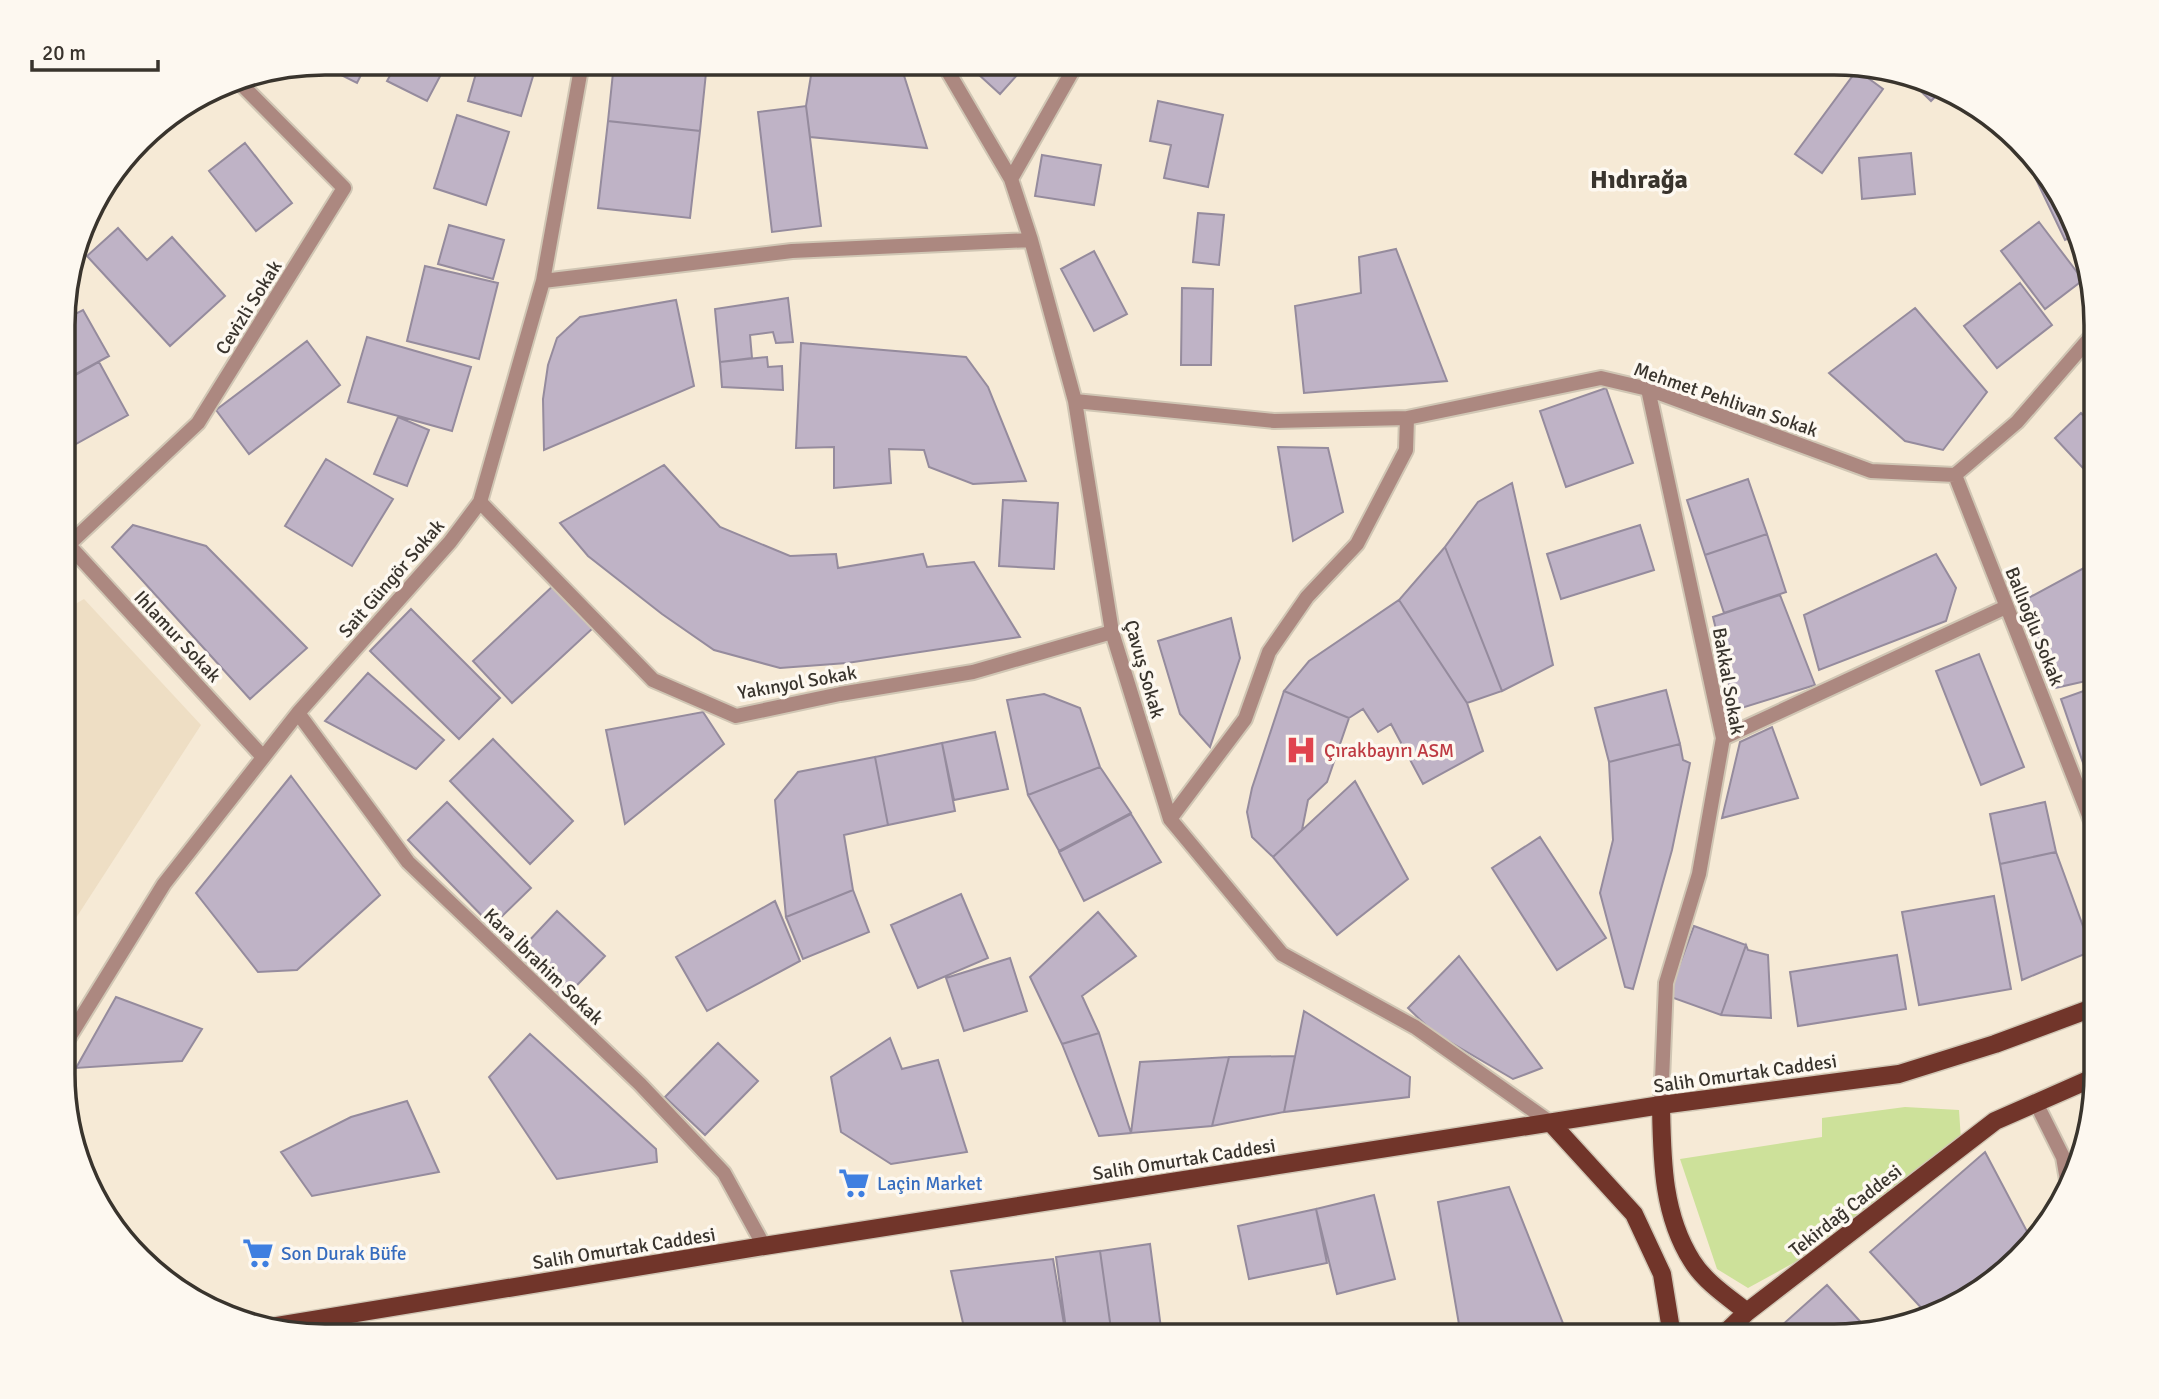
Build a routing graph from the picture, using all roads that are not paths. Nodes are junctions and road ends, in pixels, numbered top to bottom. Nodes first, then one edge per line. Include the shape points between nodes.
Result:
1 (580, 75) edge
2 (950, 75) edge
3 (1070, 75) edge
4 (246, 89) edge
5 (1011, 179) junction
6 (1031, 240) junction
7 (543, 281) junction
8 (2083, 346) edge
9 (1648, 389) junction
10 (1075, 401) junction
11 (1407, 418) junction
12 (1955, 475) junction
13 (480, 502) junction
14 (75, 537) edge
15 (75, 555) edge
16 (2006, 607) junction
17 (1112, 632) junction
18 (298, 713) junction
19 (1724, 738) junction
20 (263, 757) junction
21 (2084, 802) edge
22 (1170, 819) junction
23 (2084, 1011) edge
24 (75, 1028) edge
25 (2083, 1082) edge
26 (2036, 1103) junction
27 (1661, 1104) junction
28 (1551, 1123) junction
29 (2065, 1170) edge
30 (764, 1246) junction
31 (1747, 1312) junction
32 (299, 1322) edge
33 (1670, 1324) edge
34 (1734, 1324) edge

1 - 7 street, Sait Güngör Sokak
2 - 5 street, Çavuş Sokak
3 - 5 street
4 - 14 street, Cevizli Sokak via 344,188 198,423
5 - 6 street, Çavuş Sokak
6 - 7 street via 792,251
6 - 10 street, Çavuş Sokak
7 - 13 street, Sait Güngör Sokak
8 - 12 street via 2017,422
9 - 11 street, Mehmet Pehlivan Sokak via 1601,378
9 - 12 street, Mehmet Pehlivan Sokak via 1871,471
9 - 19 street, Bakkal Sokak
10 - 11 street, Mehmet Pehlivan Sokak via 1274,421
10 - 17 street, Çavuş Sokak
11 - 22 street via 1406,450 1357,544 1307,597 1269,652 1245,719
12 - 16 street, Ballıoğlu Sokak
13 - 17 street, Yakınyol Sokak via 653,680 736,716 973,672
13 - 18 street, Sait Güngör Sokak
15 - 20 street, Ihlamur Sokak
16 - 19 street
16 - 21 street, Ballıoğlu Sokak
17 - 22 street, Çavuş Sokak
18 - 20 street, Sait Güngör Sokak
18 - 30 street, Kara İbrahim Sokak via 408,862 640,1084 724,1172
19 - 27 street, Bakkal Sokak via 1699,874 1666,983
20 - 24 street, Sait Güngör Sokak via 164,884
22 - 28 street, Çavuş Sokak via 1282,954 1415,1027
23 - 27 main road, Salih Omurtak Caddesi via 1899,1073
25 - 26 main road, Tekirdağ Caddesi
26 - 29 street
26 - 31 main road, Tekirdağ Caddesi via 1995,1121
27 - 28 main road, Salih Omurtak Caddesi
27 - 31 main road via 1662,1163 1670,1211 1692,1262
28 - 30 main road, Salih Omurtak Caddesi
28 - 33 main road via 1634,1214 1662,1274
30 - 32 main road, Salih Omurtak Caddesi
31 - 34 main road, Tekirdağ Caddesi

